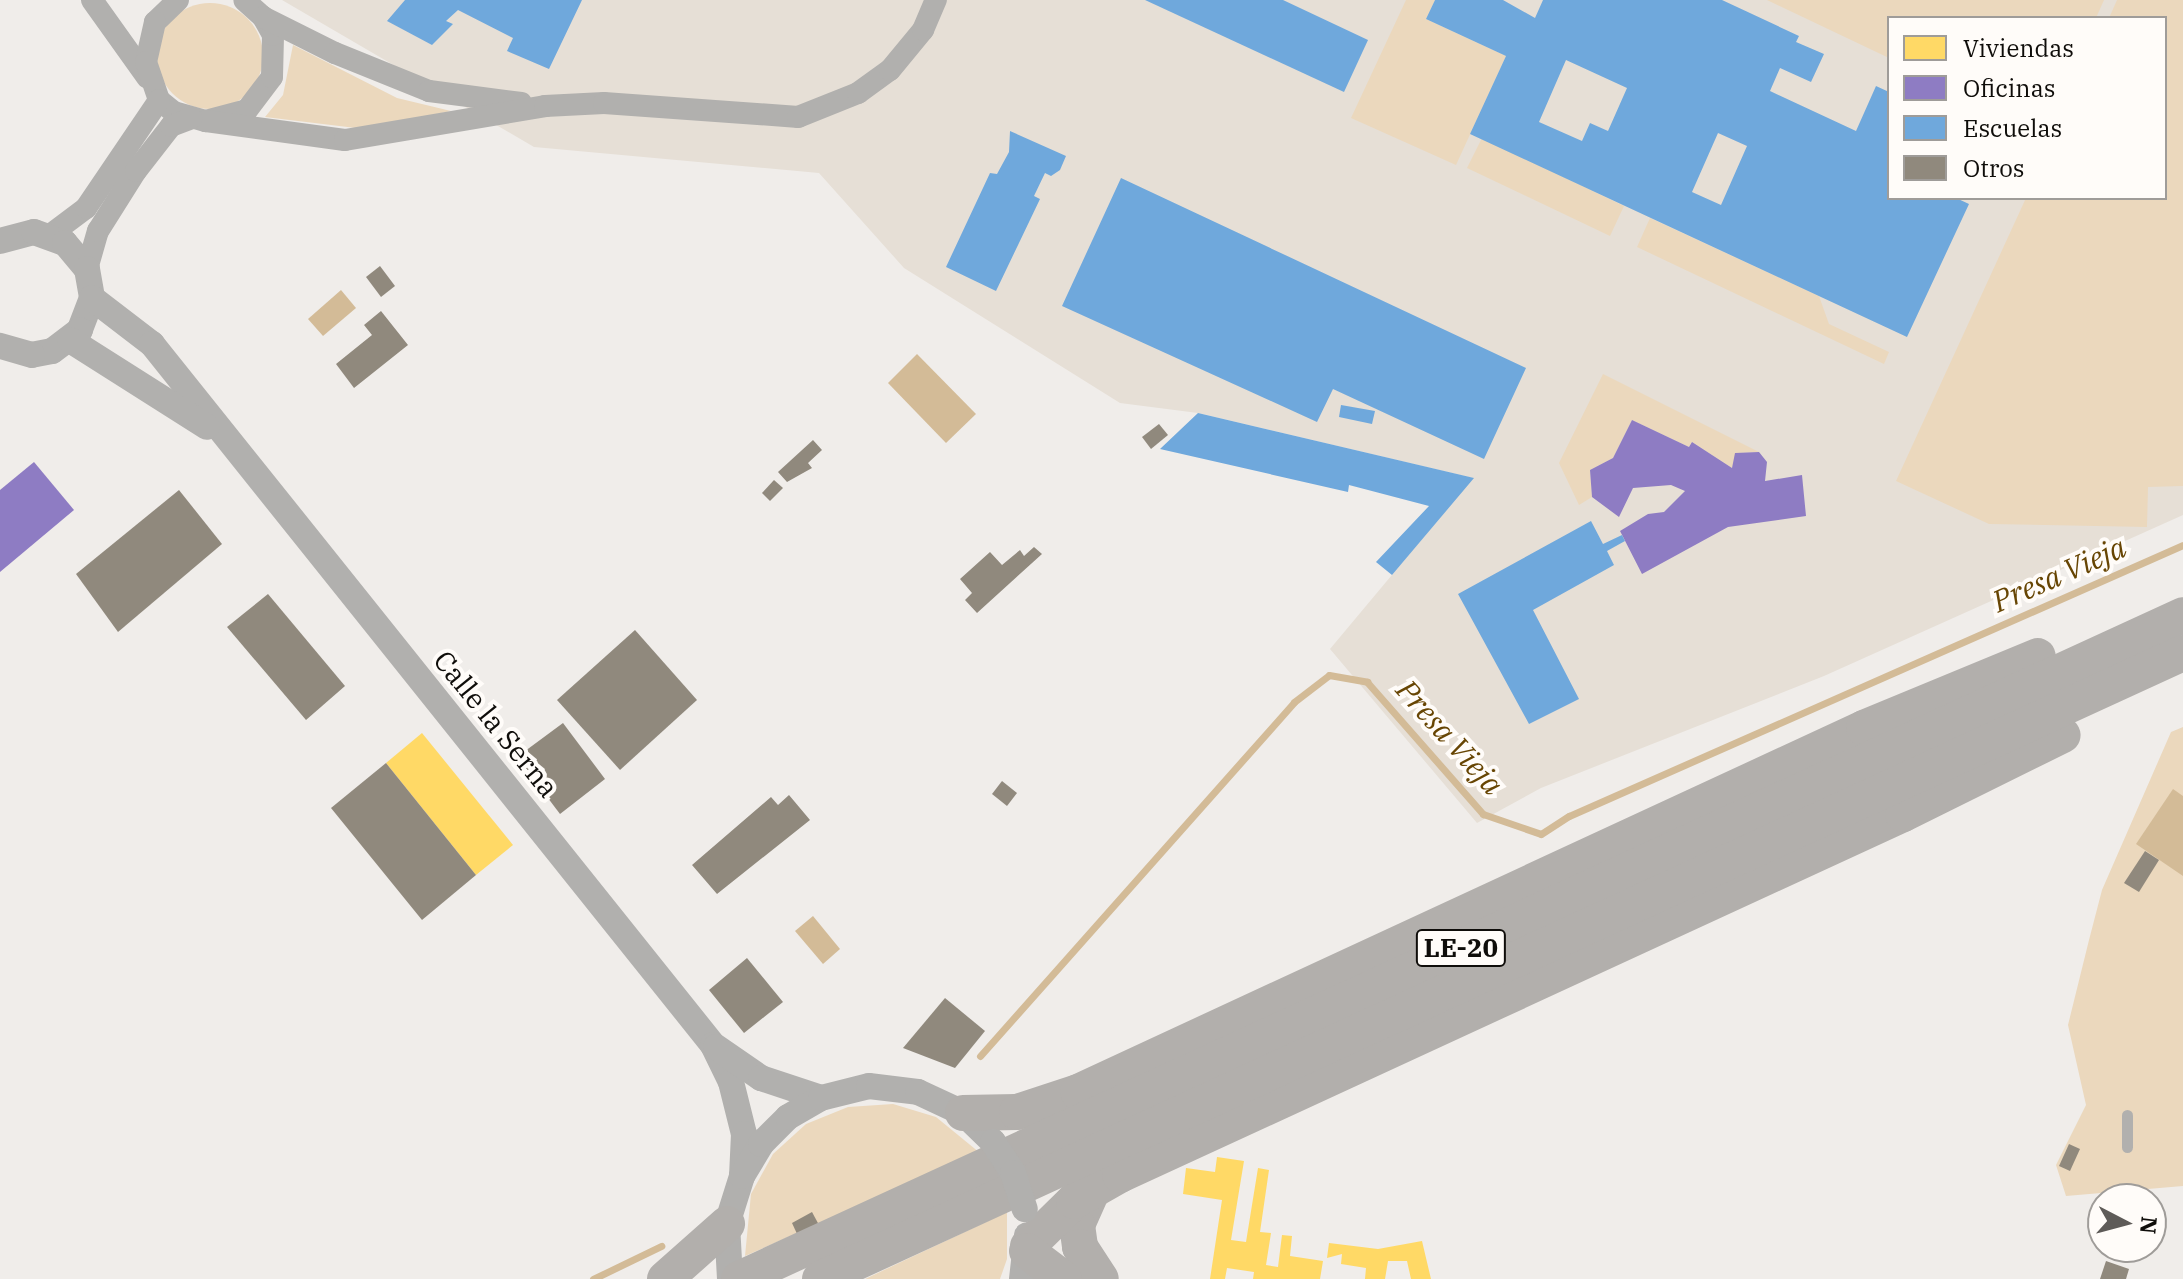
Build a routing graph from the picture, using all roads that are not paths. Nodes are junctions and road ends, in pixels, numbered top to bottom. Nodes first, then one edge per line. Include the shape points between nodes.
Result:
1 (92, 0) edge
2 (178, 0) edge
3 (244, 0) edge
4 (936, 0) edge
5 (263, 17) junction
6 (155, 91) junction
7 (545, 106) junction
8 (199, 120) junction
9 (50, 235) junction
10 (0, 241) edge
11 (87, 269) junction
12 (92, 298) junction
13 (70, 340) junction
14 (0, 346) edge
15 (230, 442) junction
16 (2183, 594) edge
17 (2183, 615) edge
18 (2183, 653) edge
19 (2183, 675) edge
20 (713, 1045) junction
21 (821, 1098) junction
22 (963, 1113) junction
23 (2127, 1115) dead end
24 (2127, 1147) dead end
25 (742, 1176) junction
26 (1093, 1189) junction
27 (727, 1224) junction
28 (1026, 1259) edge
29 (732, 1274) edge
30 (665, 1279) edge
31 (820, 1279) edge
32 (1064, 1279) edge
33 (1101, 1279) edge

1 - 6 street
2 - 6 street via 155,22 147,41
3 - 5 street
4 - 7 street via 923,30 890,70 858,93 798,117 604,103
5 - 7 street via 429,91
5 - 8 street via 276,56 262,96 237,115
6 - 8 street
6 - 9 street via 86,208
7 - 8 street via 345,140
8 - 11 street via 171,126 136,171 98,231
9 - 10 street via 19,234
9 - 11 street via 78,254
11 - 12 street
12 - 13 street via 87,317
12 - 15 street, Calle la Serna via 152,344
13 - 14 street via 32,355
13 - 15 street, Calle la Serna
15 - 20 street, Calle la Serna
16 - 22 highway via 1864,728 1078,1092 1017,1112
17 - 29 highway, LE-20
18 - 31 highway, LE-20
19 - 26 highway via 1889,821
20 - 21 street, Calle la Serna via 761,1078
20 - 25 street, Calle la Serna via 731,1082 744,1134
21 - 22 street via 869,1086 918,1092
21 - 25 street via 779,1126
22 - 28 street, bridge via 993,1142 1013,1173 1025,1209
23 - 24 lane
25 - 27 street
26 - 28 highway
26 - 33 highway via 1077,1225 1080,1247
27 - 29 street
27 - 30 highway
28 - 32 highway

